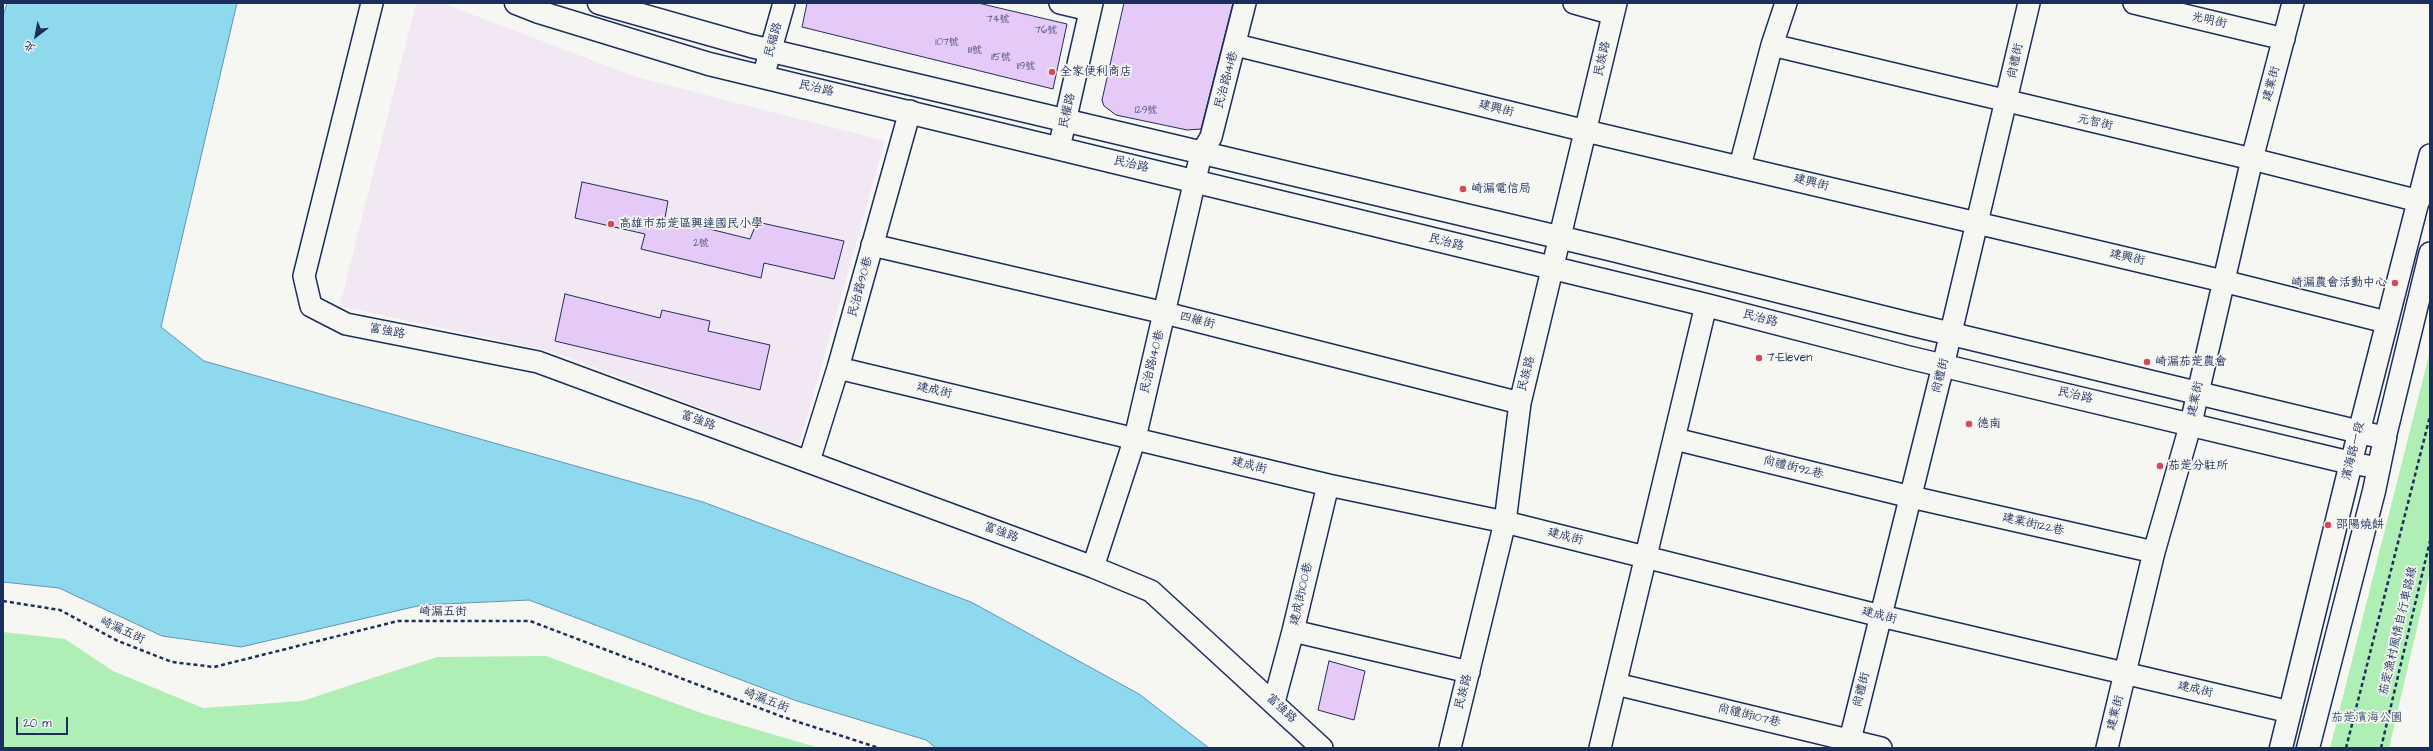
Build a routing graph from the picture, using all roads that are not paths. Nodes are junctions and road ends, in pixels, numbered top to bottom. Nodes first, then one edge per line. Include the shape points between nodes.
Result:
1 (372, 3) edge
2 (516, 3) edge
3 (599, 3) edge
4 (784, 3) edge
5 (1060, 3) edge
6 (1245, 3) edge
7 (1574, 3) edge
8 (1786, 3) edge
9 (2029, 3) edge
10 (2134, 3) edge
11 (2293, 3) edge
12 (1091, 7) edge
13 (1615, 8) edge
14 (2284, 39) junction
15 (1236, 45) junction
16 (1772, 46) junction
17 (771, 50) junction
18 (763, 77) junction
19 (2007, 102) junction
20 (910, 112) junction
21 (1065, 121) junction
22 (1586, 131) junction
23 (1059, 148) junction
24 (1201, 154) junction
25 (2430, 155) edge
26 (2252, 159) junction
27 (1740, 166) junction
28 (1195, 181) junction
29 (2419, 201) junction
30 (1976, 224) junction
31 (1559, 238) junction
32 (872, 245) junction
33 (2430, 253) edge
34 (1553, 269) junction
35 (2223, 281) junction
36 (1706, 305) junction
37 (1165, 313) junction
38 (2386, 322) junction
39 (1950, 334) junction
40 (1943, 366) junction
41 (838, 368) junction
42 (2198, 392) junction
43 (1520, 403) junction
44 (2191, 423) junction
45 (2359, 431) junction
46 (1135, 438) junction
47 (2385, 438) junction
48 (1675, 439) junction
49 (809, 461) junction
50 (2351, 463) junction
51 (2379, 468) junction
52 (1328, 485) junction
53 (1912, 497) junction
54 (1505, 522) junction
55 (2154, 552) junction
56 (1646, 557) junction
57 (1093, 567) junction
58 (1881, 616) junction
59 (1293, 631) junction
60 (1469, 672) junction
61 (2126, 675) junction
62 (1616, 684) junction
63 (1274, 702) junction
64 (2290, 712) junction
65 (1849, 744) edge
66 (1322, 748) edge
67 (1450, 748) edge
68 (1600, 748) edge
69 (1881, 748) edge
70 (2107, 748) edge
71 (2282, 748) edge
72 (2308, 748) edge

1 - 49 street, 富強路 via 304,276 311,306 346,324 538,362
2 - 18 main road, 民治路 via 612,35
3 - 17 main road
4 - 17 street, 民福路
5 - 12 street
6 - 15 street, 民治路141巷
7 - 13 street
8 - 16 street
9 - 19 street, 尚禮街
10 - 14 street, 光明街
11 - 14 street, 建業街
12 - 21 street, 民權路
13 - 22 street, 民族路
14 - 26 street, 建業街
15 - 22 street, 建興街
15 - 24 street, 民治路141巷 via 1211,137
16 - 19 street, 元智街
16 - 27 street
17 - 18 street, 民福路
17 - 21 main road
18 - 20 main road, 民治路
19 - 26 street, 元智街
19 - 30 street, 尚禮街
20 - 23 main road, 民治路
20 - 32 street, 民治路90巷
21 - 23 street, 民權路
21 - 24 main road
22 - 27 street, 建興街
22 - 31 street, 民族路
23 - 28 main road, 民治路
24 - 28 street, 民治路140巷
24 - 31 main road
25 - 29 street, 濱海路一段
26 - 29 street, 元智街
26 - 35 street, 建業街
27 - 30 street, 建興街
28 - 34 main road, 民治路
28 - 37 street, 民治路140巷
29 - 38 street, 濱海路一段
30 - 35 street, 建興街
30 - 39 street, 尚禮街
31 - 34 street, 民族路
31 - 39 main road
32 - 37 street, 四維街
32 - 41 street, 民治路90巷
33 - 47 street
34 - 36 main road, 民治路
34 - 43 street, 民族路
35 - 38 street, 建興街
35 - 42 street, 建業街
36 - 40 main road, 民治路
36 - 48 street
37 - 43 street, 四維街
37 - 46 street, 民治路140巷
38 - 45 street, 濱海路一段
39 - 40 street, 尚禮街
39 - 42 main road
40 - 44 main road, 民治路
40 - 53 street, 尚禮街
41 - 46 street, 建成街
41 - 49 street, 民治路90巷
42 - 44 street, 建業街
42 - 45 main road
43 - 54 street, 民族路
44 - 50 main road, 民治路
44 - 55 street, 建業街
45 - 47 main road
45 - 50 street, 濱海路一段
46 - 52 street, 建成街
46 - 57 street, 民治路140巷
47 - 51 main road
48 - 53 street, 尚禮街92巷
48 - 56 street
49 - 57 street, 富強路
50 - 51 street, 民治路
50 - 64 main road, 濱海路一段
51 - 72 main road
52 - 54 street, 建成街
52 - 59 street, 建成街100巷
53 - 55 street, 建業街122巷
53 - 58 street, 尚禮街
54 - 56 street, 建成街
54 - 60 street, 民族路
55 - 61 street, 建業街
56 - 58 street, 建成街
56 - 62 street
57 - 63 street, 富強路 via 1150,591
58 - 61 street, 建成街
58 - 65 street, 尚禮街
59 - 60 street
59 - 63 street, 建成街100巷
60 - 67 street, 民族路
61 - 64 street, 建成街
61 - 70 street, 建業街
62 - 65 street, 尚禮街107巷
62 - 68 street
63 - 66 street, 富強路
64 - 71 main road, 濱海路一段
65 - 69 street, 尚禮街107巷

